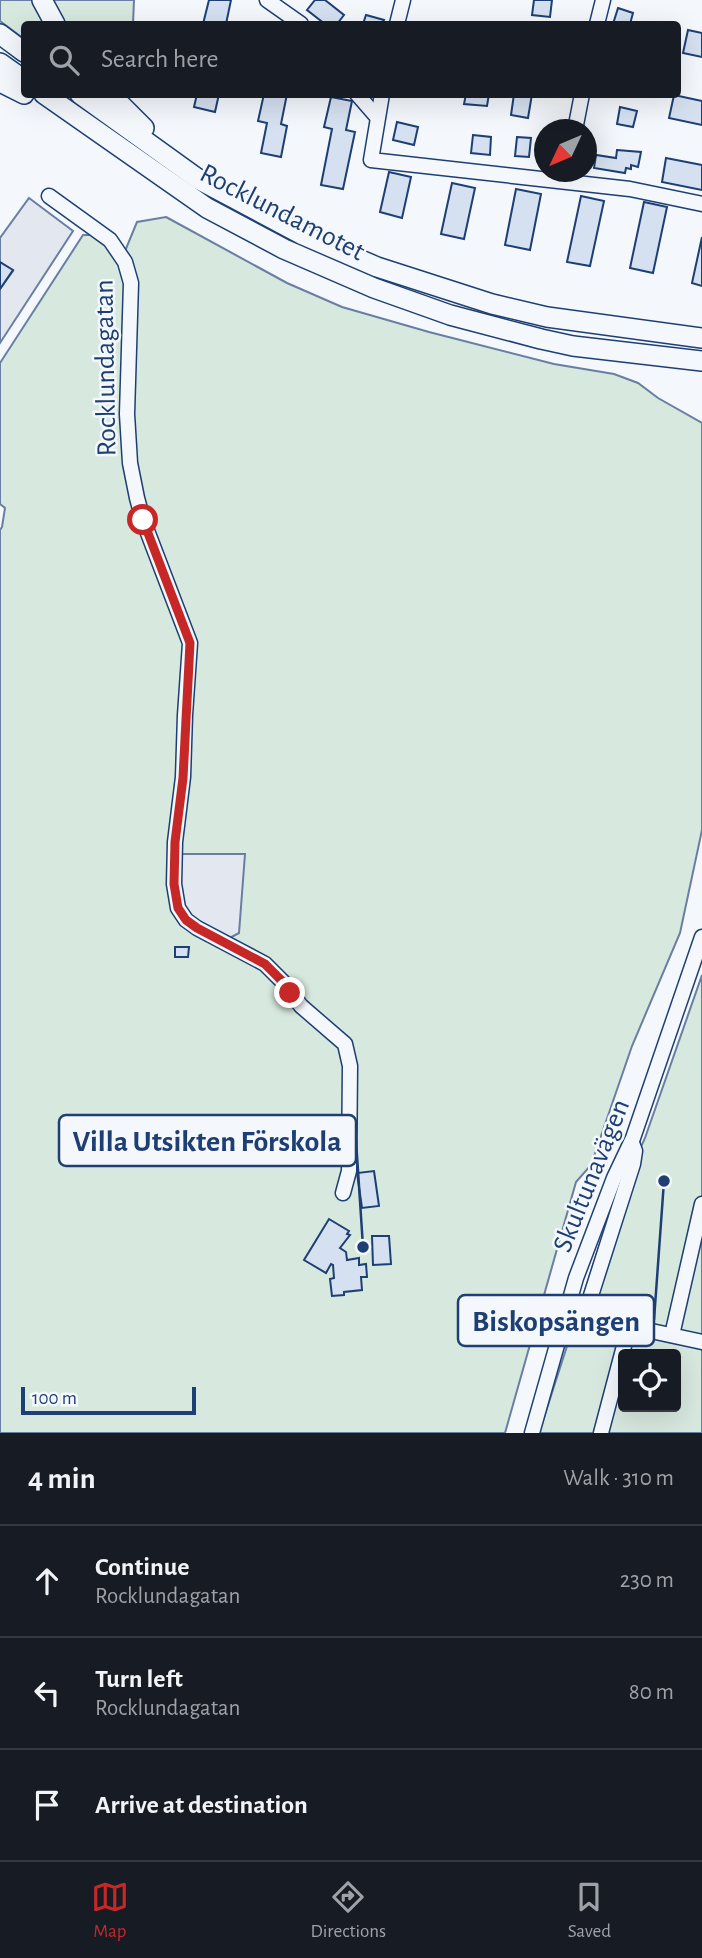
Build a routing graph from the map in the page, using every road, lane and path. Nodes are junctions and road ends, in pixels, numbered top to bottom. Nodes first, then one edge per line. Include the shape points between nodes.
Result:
1 (42, 0) edge
2 (267, 0) edge
3 (403, 0) edge
4 (603, 0) edge
5 (53, 21) edge
6 (297, 21) edge
7 (398, 21) edge
8 (598, 21) edge
9 (0, 34) edge
10 (21, 50) edge
11 (0, 63) edge
12 (21, 78) edge
13 (0, 82) edge
14 (21, 92) edge
15 (32, 98) edge
16 (48, 98) edge
17 (86, 98) edge
18 (113, 98) edge
19 (360, 98) edge
20 (381, 98) edge
21 (581, 98) edge
22 (377, 117) junction
23 (577, 119) edge
24 (127, 120) junction
25 (76, 123) junction
26 (534, 174) edge
27 (595, 182) edge
28 (49, 196) dead end
29 (702, 204) edge
30 (702, 338) edge
31 (702, 361) edge
32 (702, 937) edge
33 (632, 1141) junction
34 (343, 1193) dead end
35 (702, 1204) edge
36 (629, 1326) junction
37 (672, 1335) junction
38 (702, 1342) edge
39 (532, 1433) edge
40 (601, 1433) edge

1 - 5 highway
2 - 6 street
3 - 7 street
4 - 8 street
9 - 10 highway
11 - 12 highway
13 - 14 highway
15 - 25 highway
16 - 25 highway
17 - 24 highway
18 - 24 highway
19 - 22 street
20 - 22 street
21 - 23 street
22 - 26 street via 370,160
24 - 30 highway via 198,179 303,235 377,267 547,317
25 - 31 highway, Rocklundamotet via 207,208 284,248 394,295 450,315 573,346
27 - 29 street
28 - 34 street, Rocklundagatan via 110,240 125,262 131,283 130,464 143,520 190,643 175,842 178,908 197,928 265,964 301,1006 345,1044 350,1066 349,1171
32 - 33 street, Skultunavägen
33 - 36 street via 633,1164 587,1308 600,1320
33 - 39 street, Skultunavägen via 576,1278
35 - 37 street
36 - 37 street
36 - 40 street
37 - 38 street

